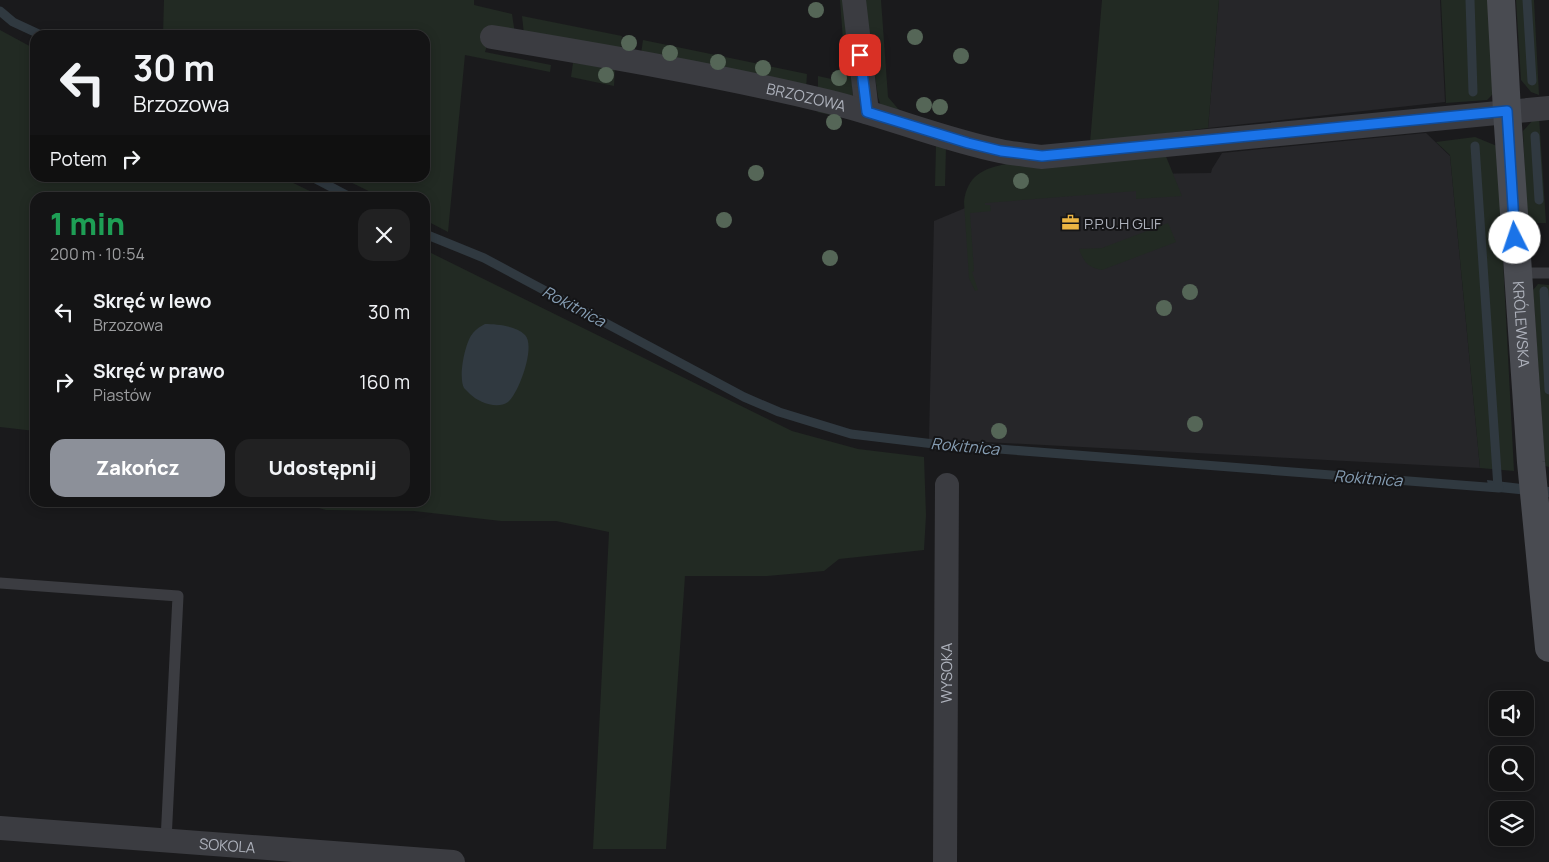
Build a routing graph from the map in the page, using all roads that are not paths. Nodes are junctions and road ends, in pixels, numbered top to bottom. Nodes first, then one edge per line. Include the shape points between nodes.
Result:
1 (854, 0) edge
2 (1502, 0) edge
3 (492, 37) dead end
4 (1549, 108) edge
5 (1507, 111) junction
6 (867, 112) junction
7 (1549, 272) edge
8 (1518, 273) junction
9 (947, 485) dead end
10 (0, 583) edge
11 (1549, 648) edge
12 (0, 828) edge
13 (166, 841) junction
14 (453, 862) edge
15 (945, 862) edge

1 - 6 street
2 - 5 main road, KRÓLEWSKA
3 - 6 street, BRZOZOWA via 615,58
4 - 5 street, BRZOZOWA
5 - 6 street, BRZOZOWA via 1042,156 976,145
5 - 8 main road, KRÓLEWSKA
7 - 8 lane
8 - 11 main road, KRÓLEWSKA via 1534,500
9 - 15 street, WYSOKA
10 - 13 lane via 178,596
12 - 13 street, SOKOLA
13 - 14 street, SOKOLA

